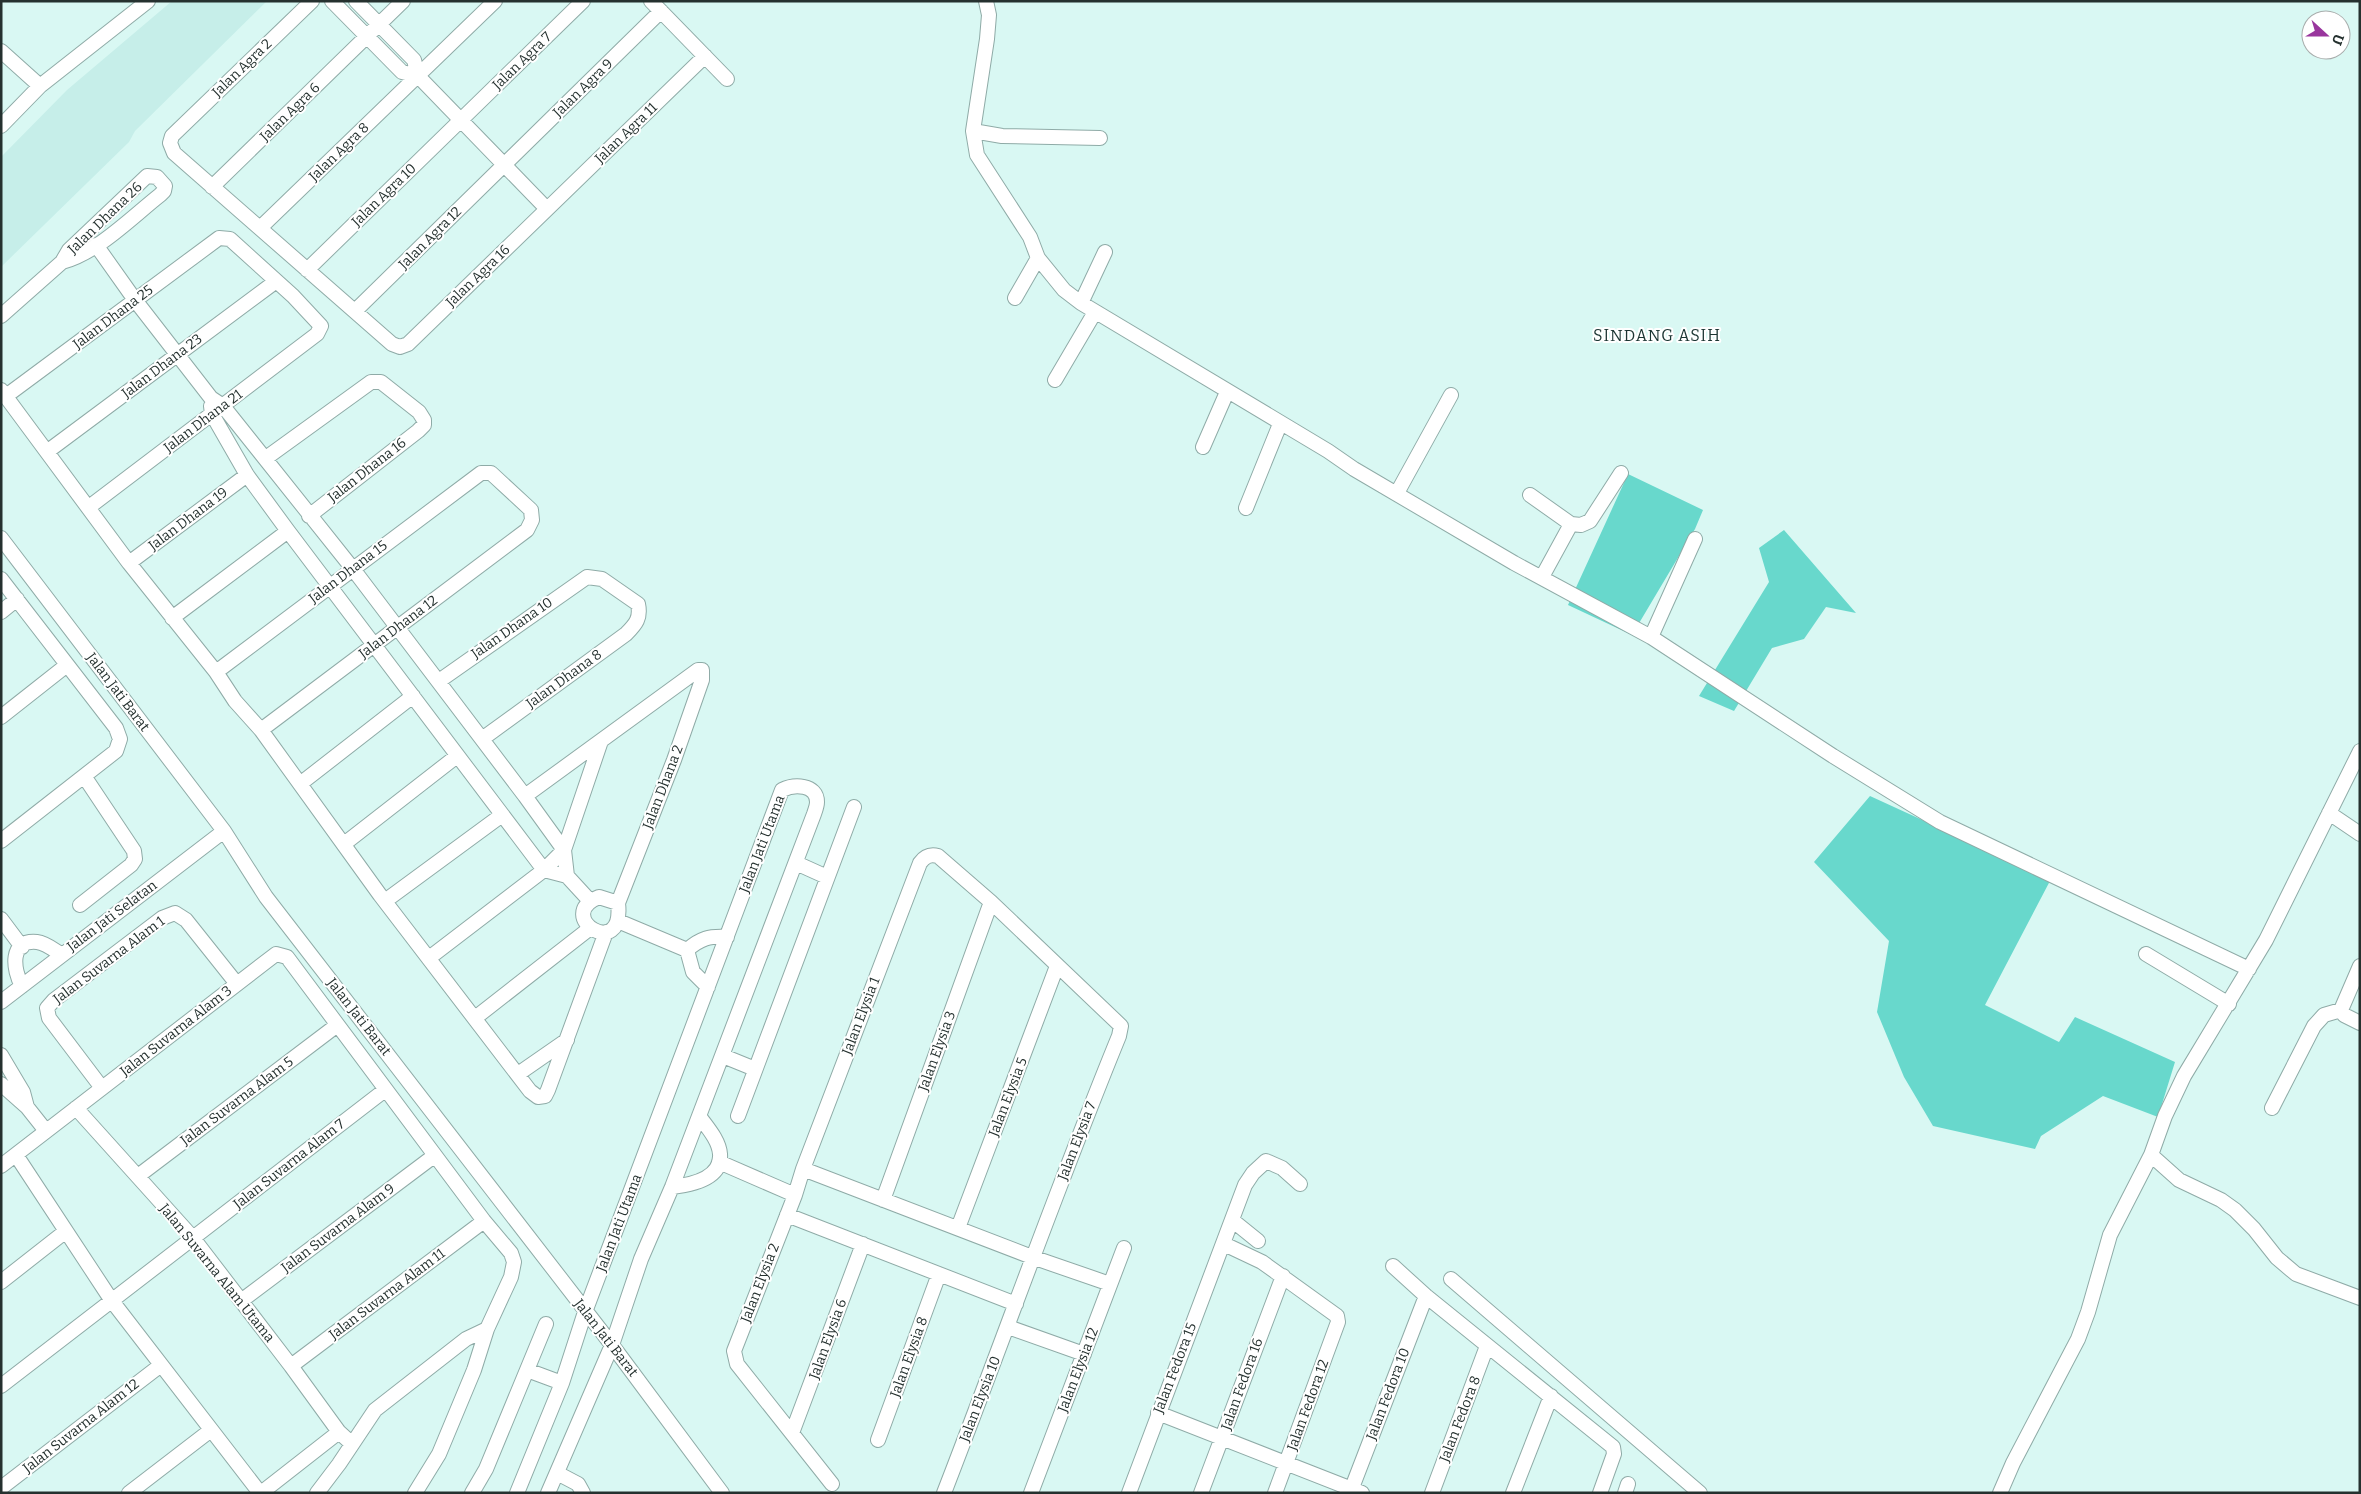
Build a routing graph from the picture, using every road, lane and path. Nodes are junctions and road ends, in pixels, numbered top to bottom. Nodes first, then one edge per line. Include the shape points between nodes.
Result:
1 (148, 1) edge
2 (312, 1) edge
3 (332, 1) edge
4 (356, 1) edge
5 (403, 1) edge
6 (495, 1) edge
7 (583, 1) edge
8 (986, 1) edge
9 (656, 6) edge
10 (379, 25) junction
11 (367, 37) junction
12 (1, 51) edge
13 (705, 56) junction
14 (418, 76) junction
15 (727, 79) dead end
16 (40, 86) junction
17 (461, 120) junction
18 (1, 126) edge
19 (973, 131) junction
20 (1100, 138) dead end
21 (504, 165) junction
22 (212, 187) junction
23 (546, 209) junction
24 (260, 228) junction
25 (96, 245) junction
26 (1105, 252) dead end
27 (1038, 258) junction
28 (62, 262) junction
29 (307, 270) junction
30 (275, 282) junction
31 (1015, 298) dead end
32 (135, 300) junction
33 (1081, 303) junction
34 (355, 312) junction
35 (1095, 312) junction
36 (1, 316) edge
37 (177, 355) junction
38 (1056, 380) dead end
39 (1227, 392) junction
40 (4, 393) edge
41 (1451, 395) dead end
42 (217, 410) junction
43 (1280, 424) junction
44 (1203, 447) dead end
45 (48, 450) junction
46 (266, 458) junction
47 (481, 473) joint
48 (1621, 473) dead end
49 (247, 474) junction
50 (1397, 493) junction
51 (1530, 495) dead end
52 (89, 507) junction
53 (1246, 508) dead end
54 (310, 516) junction
55 (1571, 524) junction
56 (288, 531) junction
57 (1, 538) edge
58 (1695, 539) dead end
59 (129, 563) junction
60 (353, 569) junction
61 (587, 577) joint
62 (1542, 577) junction
63 (1, 579) edge
64 (330, 586) junction
65 (17, 600) junction
66 (1, 612) edge
67 (172, 618) junction
68 (398, 628) junction
69 (1651, 637) junction
70 (374, 645) junction
71 (67, 665) junction
72 (216, 672) junction
73 (439, 681) junction
74 (412, 696) junction
75 (1, 717) edge
76 (261, 730) junction
77 (482, 739) junction
78 (601, 741) junction
79 (2360, 751) edge
80 (457, 756) junction
81 (84, 776) junction
82 (300, 784) junction
83 (525, 796) junction
84 (854, 807) dead end
85 (2329, 813) junction
86 (502, 815) junction
87 (224, 831) junction
88 (2360, 834) edge
89 (1, 841) edge
90 (344, 844) junction
91 (564, 850) junction
92 (796, 863) junction
93 (544, 870) junction
94 (567, 876) junction
95 (827, 876) junction
96 (386, 901) junction
97 (590, 901) junction
98 (991, 902) junction
99 (618, 903) junction
100 (80, 905) dead end
101 (1, 919) edge
102 (618, 921) junction
103 (590, 929) junction
104 (606, 932) junction
105 (727, 937) junction
106 (22, 947) junction
107 (687, 950) junction
108 (2146, 954) dead end
109 (62, 955) junction
110 (429, 958) junction
111 (1057, 966) junction
112 (2360, 966) edge
113 (2249, 968) junction
114 (237, 984) junction
115 (22, 986) junction
116 (708, 987) junction
117 (1, 1002) edge
118 (2228, 1004) junction
119 (2341, 1010) junction
120 (475, 1018) junction
121 (2360, 1023) edge
122 (336, 1026) junction
123 (567, 1040) junction
124 (1, 1054) edge
125 (723, 1056) junction
126 (755, 1069) junction
127 (518, 1074) junction
128 (1, 1084) edge
129 (102, 1088) junction
130 (385, 1090) junction
131 (27, 1107) junction
132 (76, 1108) junction
133 (2272, 1108) dead end
134 (699, 1116) junction
135 (738, 1116) dead end
136 (46, 1131) junction
137 (16, 1155) junction
138 (2151, 1155) junction
139 (434, 1156) junction
140 (719, 1162) junction
141 (1, 1166) edge
142 (803, 1169) junction
143 (138, 1176) junction
144 (1300, 1184) dead end
145 (672, 1187) junction
146 (795, 1194) junction
147 (882, 1200) junction
148 (787, 1215) junction
149 (1232, 1220) junction
150 (484, 1221) junction
151 (958, 1228) junction
152 (66, 1231) junction
153 (193, 1238) junction
154 (1258, 1241) dead end
155 (863, 1244) junction
156 (1224, 1244) junction
157 (1124, 1248) dead end
158 (1032, 1257) junction
159 (1393, 1266) dead end
160 (939, 1274) junction
161 (1283, 1276) junction
162 (1451, 1280) dead end
163 (1, 1282) edge
164 (1110, 1284) junction
165 (1426, 1296) junction
166 (2360, 1298) edge
167 (241, 1300) junction
168 (112, 1301) junction
169 (1016, 1304) junction
170 (585, 1312) junction
171 (546, 1324) dead end
172 (1008, 1327) junction
173 (487, 1329) junction
174 (612, 1345) junction
175 (1487, 1346) junction
176 (1084, 1354) junction
177 (161, 1365) junction
178 (291, 1366) junction
179 (526, 1370) junction
180 (562, 1383) junction
181 (1, 1386) edge
182 (1551, 1396) junction
183 (1158, 1413) junction
184 (212, 1430) junction
185 (339, 1432) junction
186 (792, 1433) junction
187 (1222, 1439) junction
188 (878, 1440) dead end
189 (351, 1443) junction
190 (1286, 1465) junction
191 (557, 1472) junction
192 (832, 1484) dead end
193 (1, 1488) edge
194 (1354, 1492) edge
195 (129, 1493) edge
196 (260, 1493) edge
197 (317, 1493) edge
198 (415, 1493) edge
199 (472, 1493) edge
200 (517, 1493) edge
201 (548, 1493) edge
202 (583, 1493) edge
203 (722, 1493) edge
204 (944, 1493) edge
205 (1031, 1493) edge
206 (1129, 1493) edge
207 (1201, 1493) edge
208 (1275, 1493) edge
209 (1432, 1493) edge
210 (1513, 1493) edge
211 (1600, 1493) edge
212 (1700, 1493) edge
213 (2000, 1493) edge

1 - 16 street
2 - 22 street, Jalan Agra 2 via 172,136 170,143 174,154
3 - 11 street
4 - 10 street
5 - 10 street, Jalan Agra 6
6 - 14 street, Jalan Agra 8
7 - 17 street, Jalan Agra 7
8 - 19 street via 989,15 987,39
9 - 13 street
9 - 21 street, Jalan Agra 9
10 - 11 street, Jalan Agra 6
10 - 14 street via 414,60
11 - 14 street via 402,72
11 - 22 street, Jalan Agra 6
12 - 16 street
13 - 15 street
13 - 23 street, Jalan Agra 11
14 - 17 street
14 - 24 street, Jalan Agra 8
16 - 18 street
17 - 21 street
17 - 29 street, Jalan Agra 10
19 - 20 street via 1002,136
19 - 27 street via 977,154 1030,237
21 - 23 street
21 - 34 street, Jalan Agra 12
22 - 24 street
23 - 34 street, Jalan Agra 16 via 408,344 400,347 392,344
24 - 29 street
25 - 28 street, Jalan Dhana 26
25 - 28 street, Jalan Dhana 26 via 164,191 156,177 147,176 69,250
25 - 32 street
26 - 33 street
27 - 31 street
27 - 33 street via 1064,290
28 - 36 street, Jalan Dhana 26
29 - 34 street
30 - 32 street, Jalan Dhana 25 via 230,239 219,238
30 - 37 street, Jalan Dhana 23
30 - 42 street, Jalan Dhana 21 via 321,326 317,334
32 - 37 street
32 - 40 street, Jalan Dhana 25
33 - 35 street
35 - 38 street
35 - 39 street
37 - 42 street
37 - 45 street, Jalan Dhana 23
39 - 43 street
39 - 44 street
40 - 45 street
41 - 50 street
42 - 46 street
42 - 49 street
42 - 52 street, Jalan Dhana 21
43 - 50 street
43 - 53 street
45 - 52 street
46 - 54 street
46 - 54 street, Jalan Dhana 16 via 370,382 381,382 419,412 424,424
47 - 60 street, Jalan Dhana 15
47 - 68 street, Jalan Dhana 12 via 491,473 531,510 532,520 527,530
48 - 55 street via 1590,521 1581,525
49 - 56 street
49 - 59 street, Jalan Dhana 19
50 - 62 street
51 - 55 street
52 - 59 street
54 - 60 street
55 - 62 street
56 - 64 street
56 - 67 street
57 - 87 street, Jalan Jati Barat
58 - 69 street
59 - 67 street
60 - 64 street, Jalan Dhana 15
60 - 68 street
61 - 73 street, Jalan Dhana 10
61 - 77 street, Jalan Dhana 8 via 602,579 638,604 640,614 637,622 626,634
62 - 69 street
63 - 65 street
64 - 70 street
64 - 72 street, Jalan Dhana 15
65 - 66 street
65 - 71 street
67 - 72 street
68 - 70 street, Jalan Dhana 12
68 - 73 street
69 - 113 street via 1940,822
70 - 74 street
70 - 76 street, Jalan Dhana 12
71 - 75 street
71 - 81 street via 116,728 120,739 116,751
72 - 76 street via 235,702
73 - 77 street
74 - 80 street
74 - 82 street
76 - 82 street
77 - 83 street
78 - 83 street
78 - 91 street
78 - 99 street, Jalan Dhana 2 via 702,670 702,680 684,733
79 - 85 street
80 - 86 street
80 - 90 street
81 - 89 street
81 - 100 street via 134,851 135,859
82 - 90 street
83 - 91 street
84 - 95 street
85 - 88 street
85 - 113 street
86 - 93 street
86 - 96 street
87 - 109 street, Jalan Jati Selatan
87 - 170 street, Jalan Jati Barat via 266,897
90 - 96 street
91 - 93 street
91 - 94 street
92 - 95 street
92 - 105 street, Jalan Jati Utama via 817,801 813,792 804,786 790,786 782,790
92 - 125 street, Jalan Jati Utama
93 - 94 street
93 - 110 street
94 - 97 street
95 - 126 street
96 - 110 street
97 - 99 street via 599,897
97 - 103 street via 584,910 584,920
98 - 111 street
98 - 142 street, Jalan Elysia 1 via 938,856 931,855 920,863
98 - 147 street, Jalan Elysia 3
99 - 102 street
101 - 106 street
102 - 104 street
102 - 107 street
103 - 104 street
103 - 120 street
104 - 123 street
105 - 107 street via 709,936
105 - 116 street, Jalan Jati Utama
106 - 109 street via 38,942
106 - 115 street via 14,964
107 - 116 street via 693,972
108 - 118 street
109 - 115 street, Jalan Jati Selatan
110 - 120 street
111 - 151 street, Jalan Elysia 5
111 - 158 street, Jalan Elysia 7 via 1121,1026
112 - 119 street
113 - 118 street
114 - 122 street, Jalan Suvarna Alam 3 via 276,954 287,957
114 - 129 street, Jalan Suvarna Alam 3
114 - 129 street, Jalan Suvarna Alam 1 via 186,920 176,913 162,918 54,1000 47,1008 49,1018
115 - 117 street, Jalan Jati Selatan
116 - 170 street, Jalan Jati Utama
118 - 138 street via 2184,1076
119 - 121 street
119 - 133 street via 2324,1015 2314,1026
120 - 127 street
122 - 130 street
122 - 143 street, Jalan Suvarna Alam 5
123 - 127 street
123 - 127 street via 545,1096 530,1091
124 - 131 street via 23,1092
125 - 126 street
125 - 134 street, Jalan Jati Utama
126 - 135 street
128 - 131 street
129 - 132 street, Jalan Suvarna Alam 3
130 - 139 street
130 - 153 street, Jalan Suvarna Alam 7
131 - 136 street
132 - 136 street, Jalan Suvarna Alam 3
132 - 143 street, Jalan Suvarna Alam Utama
134 - 140 street via 715,1139
134 - 145 street, Jalan Jati Utama
136 - 137 street, Jalan Suvarna Alam 3
137 - 141 street, Jalan Suvarna Alam 3
137 - 152 street
138 - 166 street via 2179,1180 2236,1210 2277,1258 2296,1274
138 - 213 street via 2110,1235 2078,1339
139 - 150 street
139 - 167 street, Jalan Suvarna Alam 9
140 - 145 street via 712,1174 704,1179
140 - 146 street
142 - 146 street, Jalan Elysia 1
142 - 147 street
143 - 153 street, Jalan Suvarna Alam Utama
144 - 149 street, Jalan Fedora 15 via 1282,1168 1266,1161 1245,1185
145 - 174 street, Jalan Jati Utama via 641,1259
146 - 148 street, Jalan Elysia 2
147 - 151 street
148 - 155 street
148 - 186 street, Jalan Elysia 2 via 734,1351 737,1364
149 - 154 street
149 - 156 street, Jalan Fedora 15
150 - 173 street via 511,1253 514,1262 511,1277
150 - 178 street, Jalan Suvarna Alam 11
151 - 158 street
152 - 163 street
152 - 168 street
153 - 167 street, Jalan Suvarna Alam Utama
153 - 168 street, Jalan Suvarna Alam 7
155 - 160 street
155 - 186 street, Jalan Elysia 6
156 - 161 street
156 - 183 street, Jalan Fedora 15
157 - 164 street, Jalan Elysia 12
158 - 164 street
158 - 169 street, Jalan Elysia 7
159 - 165 street
160 - 169 street
160 - 188 street, Jalan Elysia 8
161 - 187 street, Jalan Fedora 16
161 - 190 street, Jalan Fedora 12 via 1337,1316 1338,1322
162 - 212 street
164 - 176 street, Jalan Elysia 12
165 - 175 street
165 - 194 street, Jalan Fedora 10
167 - 178 street, Jalan Suvarna Alam Utama
168 - 177 street
168 - 181 street, Jalan Suvarna Alam 7
169 - 172 street, Jalan Elysia 10
170 - 174 street, Jalan Jati Barat
170 - 180 street, Jalan Jati Utama
171 - 179 street
172 - 176 street
172 - 204 street, Jalan Elysia 10
173 - 189 street via 466,1339 375,1410
173 - 198 street via 474,1370 439,1454
174 - 191 street, Jalan Jati Utama
174 - 203 street, Jalan Jati Barat
175 - 182 street
175 - 209 street, Jalan Fedora 8
176 - 205 street, Jalan Elysia 12
177 - 184 street
177 - 193 street, Jalan Suvarna Alam 12
178 - 185 street, Jalan Suvarna Alam Utama
179 - 180 street
179 - 199 street via 486,1469
180 - 200 street, Jalan Jati Utama
182 - 210 street
182 - 211 street via 1613,1446 1614,1454
183 - 187 street
183 - 206 street, Jalan Fedora 15
184 - 195 street
184 - 196 street
185 - 189 street, Jalan Suvarna Alam Utama
185 - 196 street
186 - 192 street
187 - 190 street
187 - 207 street, Jalan Fedora 16
189 - 197 street
190 - 194 street
190 - 208 street, Jalan Fedora 12
191 - 201 street, Jalan Jati Utama
191 - 202 street via 578,1484

